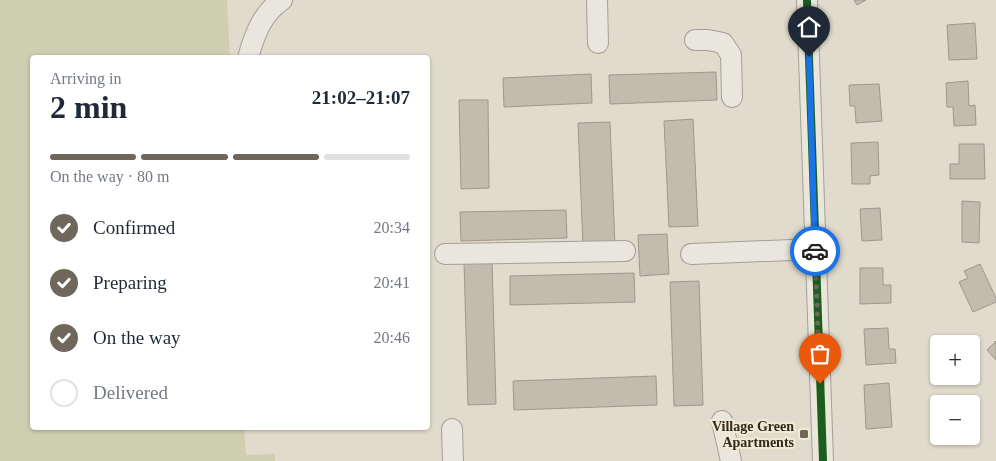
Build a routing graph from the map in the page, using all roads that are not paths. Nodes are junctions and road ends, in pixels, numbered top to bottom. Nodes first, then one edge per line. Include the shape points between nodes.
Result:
1 (282, 0) edge
2 (598, 0) edge
3 (807, 0) edge
4 (695, 40) dead end
5 (598, 43) dead end
6 (249, 55) edge
7 (732, 97) dead end
8 (815, 249) junction
9 (625, 251) dead end
10 (445, 254) dead end
11 (691, 254) dead end
12 (722, 421) dead end
13 (452, 429) dead end
14 (453, 461) edge
15 (731, 461) edge
16 (823, 461) edge

1 - 6 street via 262,20
2 - 5 street
3 - 8 street
4 - 7 street via 723,43 730,55
8 - 11 street
8 - 16 street
9 - 10 street
12 - 15 street
13 - 14 street

